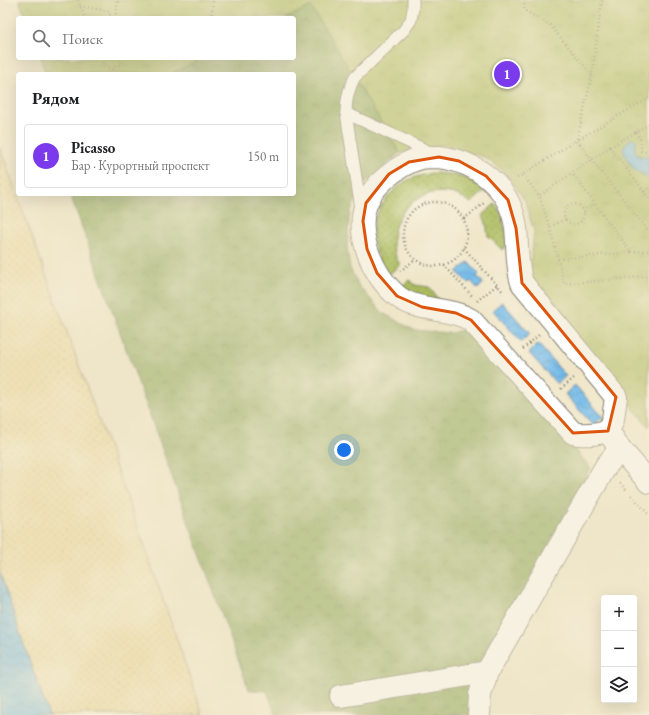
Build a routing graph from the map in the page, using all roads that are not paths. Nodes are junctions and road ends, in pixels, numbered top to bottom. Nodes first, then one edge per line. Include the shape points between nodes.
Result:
1 (413, 0) edge
2 (346, 113) junction
3 (439, 157) junction
4 (363, 221) junction
5 (608, 431) junction
6 (620, 449) junction
7 (649, 482) edge
8 (487, 672) junction
9 (341, 696) dead end
10 (479, 715) edge

1 - 2 lane via 411,20 404,30 355,77 346,98
2 - 3 lane
2 - 4 lane
3 - 4 street via 409,162 389,174 366,203
3 - 5 street via 465,164 486,176 508,200 516,228 519,275 522,283 616,397 613,419
4 - 5 street via 367,249 374,267 397,296 422,307 456,313 471,320 573,433 589,435
5 - 6 street
6 - 7 street
6 - 8 street via 606,466
8 - 9 street
8 - 10 street via 480,695

